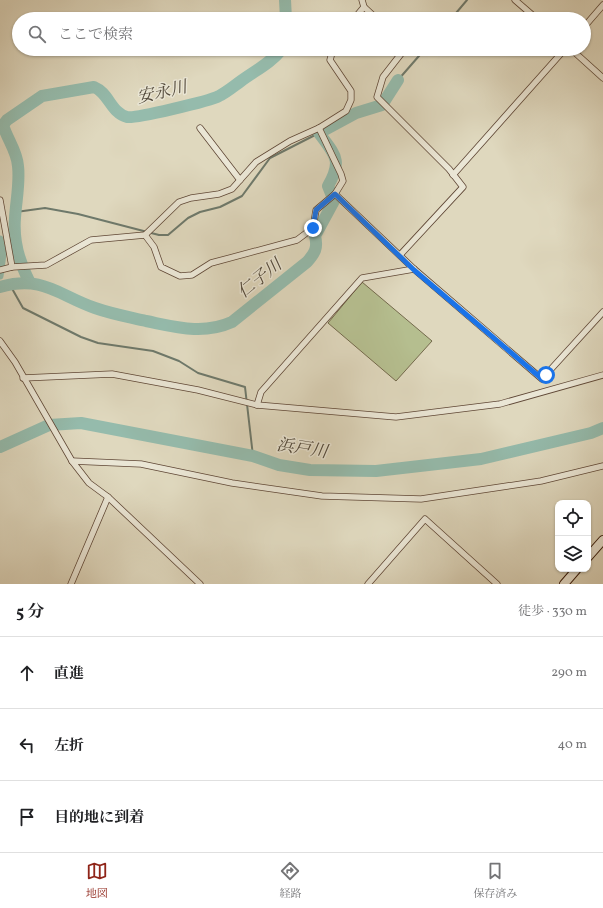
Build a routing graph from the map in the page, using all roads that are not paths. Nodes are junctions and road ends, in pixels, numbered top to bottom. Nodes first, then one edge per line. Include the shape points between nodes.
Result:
1 (362, 0) edge
2 (515, 0) edge
3 (603, 5) edge
4 (364, 7) junction
5 (360, 12) edge
6 (369, 12) edge
7 (529, 12) edge
8 (591, 19) edge
9 (331, 56) edge
10 (399, 56) edge
11 (559, 56) edge
12 (579, 56) edge
13 (603, 78) edge
14 (200, 128) dead end
15 (319, 128) junction
16 (453, 175) junction
17 (240, 180) junction
18 (335, 194) junction
19 (0, 200) edge
20 (145, 235) junction
21 (400, 255) junction
22 (12, 267) junction
23 (0, 270) edge
24 (414, 270) junction
25 (603, 312) edge
26 (0, 341) edge
27 (603, 375) edge
28 (23, 378) junction
29 (258, 405) junction
30 (72, 461) junction
31 (603, 466) edge
32 (108, 497) junction
33 (603, 540) edge
34 (591, 554) edge
35 (574, 572) edge
36 (71, 584) edge
37 (200, 584) edge
38 (368, 584) edge
39 (497, 584) edge
40 (564, 584) edge

1 - 4 street
2 - 7 street
3 - 8 street
4 - 5 street
4 - 6 street
9 - 15 street via 330,60 351,91 351,100 346,111
10 - 16 street via 383,77 377,97
11 - 16 street
12 - 13 street
14 - 17 street
15 - 17 street via 290,141 256,162
15 - 18 street via 343,182
16 - 21 street via 463,187
17 - 20 street via 232,189 220,194 179,202
18 - 20 street via 316,210 313,228 297,240 211,263 192,275 180,276 161,267 154,247
18 - 21 street
19 - 22 street
20 - 22 street via 91,240 46,265
21 - 24 street
22 - 23 street
24 - 25 street via 542,379
24 - 29 street via 362,278 261,392
26 - 28 street
27 - 29 street via 500,404 396,417
28 - 29 street via 112,374 198,390
28 - 30 street
30 - 31 street via 141,464 232,483 322,496 421,499 541,481
30 - 32 street via 89,483
32 - 36 street
32 - 37 street
33 - 34 street
35 - 40 street
38 - 39 street via 425,519

